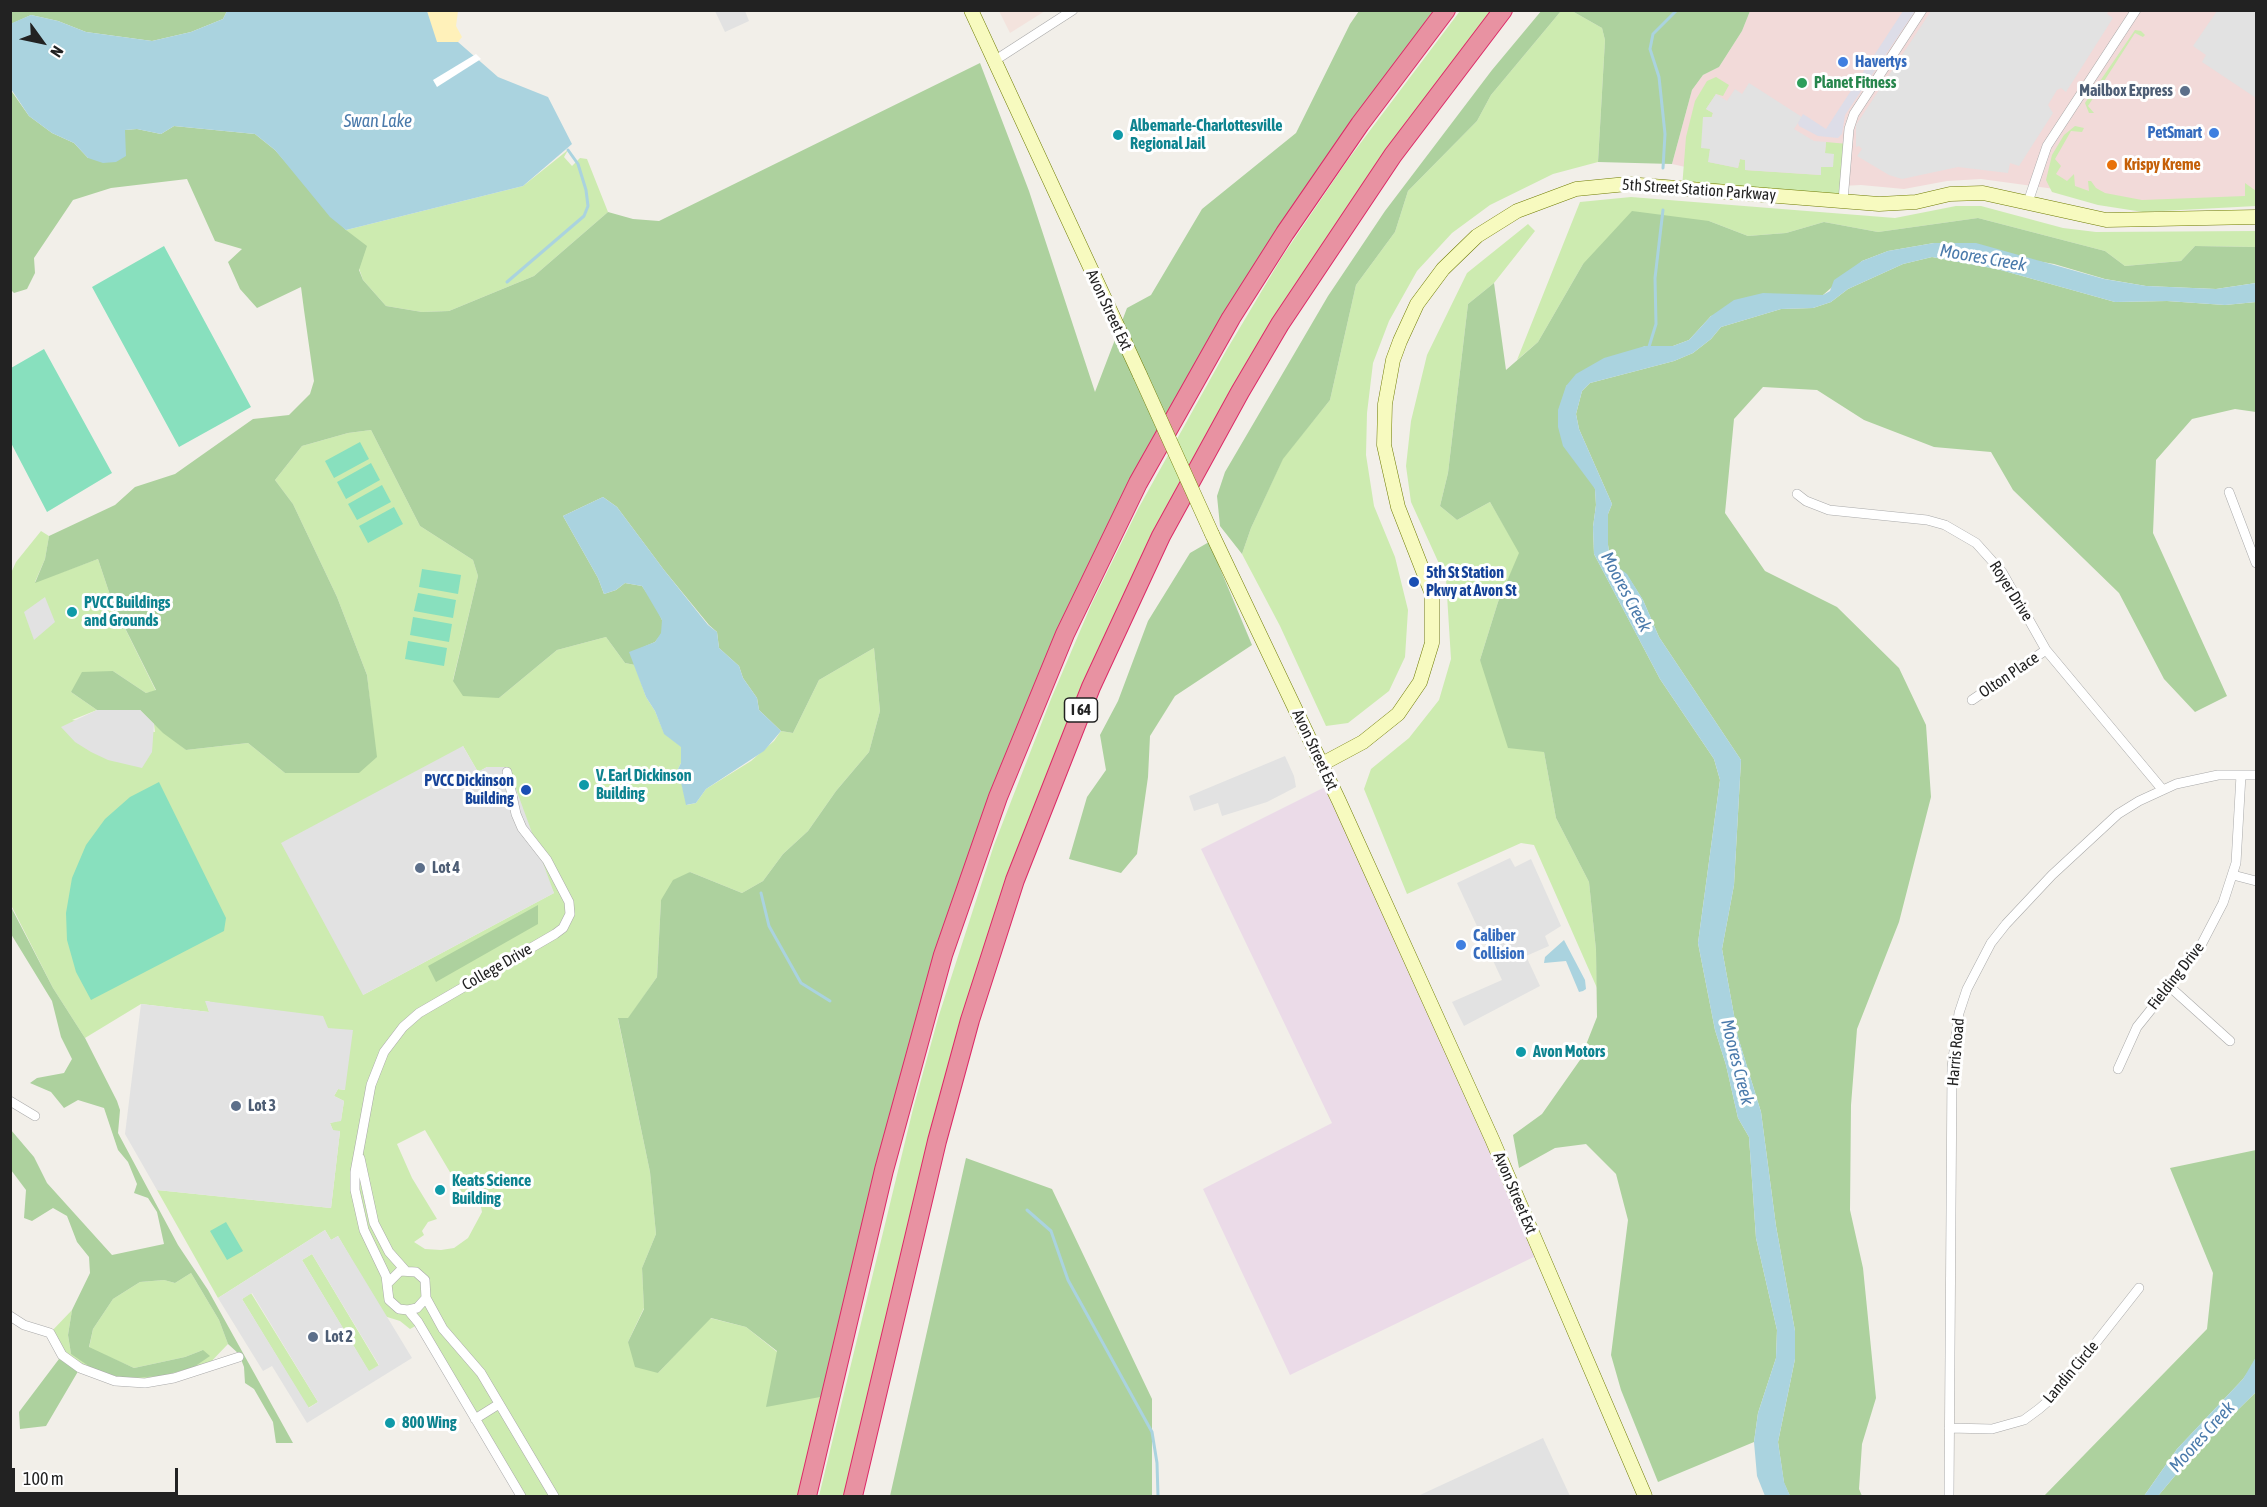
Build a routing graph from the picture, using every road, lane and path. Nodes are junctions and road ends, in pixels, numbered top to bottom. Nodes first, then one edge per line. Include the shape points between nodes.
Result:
1 (971, 10) edge
2 (1073, 10) edge
3 (1446, 10) edge
4 (1503, 10) edge
5 (1922, 10) edge
6 (2136, 10) edge
7 (994, 61) junction
8 (1843, 201) junction
9 (2028, 202) junction
10 (2256, 217) edge
11 (2229, 492) dead end
12 (1797, 494) dead end
13 (2256, 563) edge
14 (2046, 650) junction
15 (1972, 700) dead end
16 (1322, 764) junction
17 (507, 772) dead end
18 (2241, 775) junction
19 (2256, 775) edge
20 (2162, 789) junction
21 (2233, 874) junction
22 (2256, 882) edge
23 (2170, 987) junction
24 (2230, 1041) dead end
25 (2118, 1069) dead end
26 (10, 1101) edge
27 (35, 1116) dead end
28 (359, 1156) junction
29 (405, 1270) junction
30 (387, 1284) junction
31 (2139, 1288) dead end
32 (426, 1298) junction
33 (408, 1310) junction
34 (10, 1316) edge
35 (239, 1357) dead end
36 (499, 1404) junction
37 (475, 1419) junction
38 (1949, 1428) junction
39 (521, 1497) edge
40 (554, 1497) edge
41 (807, 1497) edge
42 (853, 1497) edge
43 (1645, 1497) edge
44 (1949, 1497) edge

1 - 7 main road, Avon Street Ext
2 - 7 street
3 - 41 highway, I 64 via 1360,124 1231,318 1138,483 1056,655 998,797 940,966 884,1170
4 - 42 highway, I 64 via 1393,155 1280,324 1161,536 1107,649 1033,831 973,1010 937,1141
5 - 8 street via 1854,114
6 - 9 street via 2048,146
7 - 16 main road, Avon Street Ext, bridge
8 - 9 main road, 5th Street Station Parkway via 1899,204 1966,192
8 - 16 main road, 5th Street Station Parkway via 1643,184 1598,185 1557,195 1517,211 1477,236 1443,268 1417,304 1400,341 1390,370 1385,404 1384,445 1392,489 1432,594 1429,662 1410,700 1387,725
9 - 10 main road, 5th Street Station Parkway via 2106,220
11 - 13 street
12 - 14 street, Royer Drive via 1829,510 1920,518 1961,533 1985,551 2002,572
14 - 15 street, Olton Place
14 - 20 street, Royer Drive
16 - 43 main road, Avon Street Ext via 1492,1139
17 - 28 street, College Drive via 522,828 547,861 569,902 568,921 555,934 434,1004 403,1027 375,1071
18 - 19 street, Harris Road
18 - 20 street, Harris Road via 2196,778
18 - 21 street, Fielding Drive
20 - 38 street, Harris Road via 2103,826 2020,908 1978,965 1959,1013 1952,1067
21 - 22 street
21 - 23 street, Fielding Drive via 2210,930
23 - 24 street
23 - 25 street, Fielding Drive via 2137,1027
26 - 27 street
28 - 29 street, College Drive via 374,1223 389,1252
28 - 30 street, College Drive via 355,1172 359,1213
29 - 30 street via 396,1273
29 - 32 street, College Drive via 421,1275 427,1286
30 - 33 street, College Drive via 392,1304
31 - 38 street, Landin Circle via 2039,1409 2024,1420 1992,1429
32 - 33 street via 417,1308
32 - 36 street, College Drive via 443,1329 472,1360
33 - 37 street, College Drive
34 - 35 street via 50,1333 62,1355 80,1368 115,1381 145,1383 174,1378
36 - 37 street
36 - 40 street, College Drive
37 - 39 street, College Drive
38 - 44 street, Harris Road

